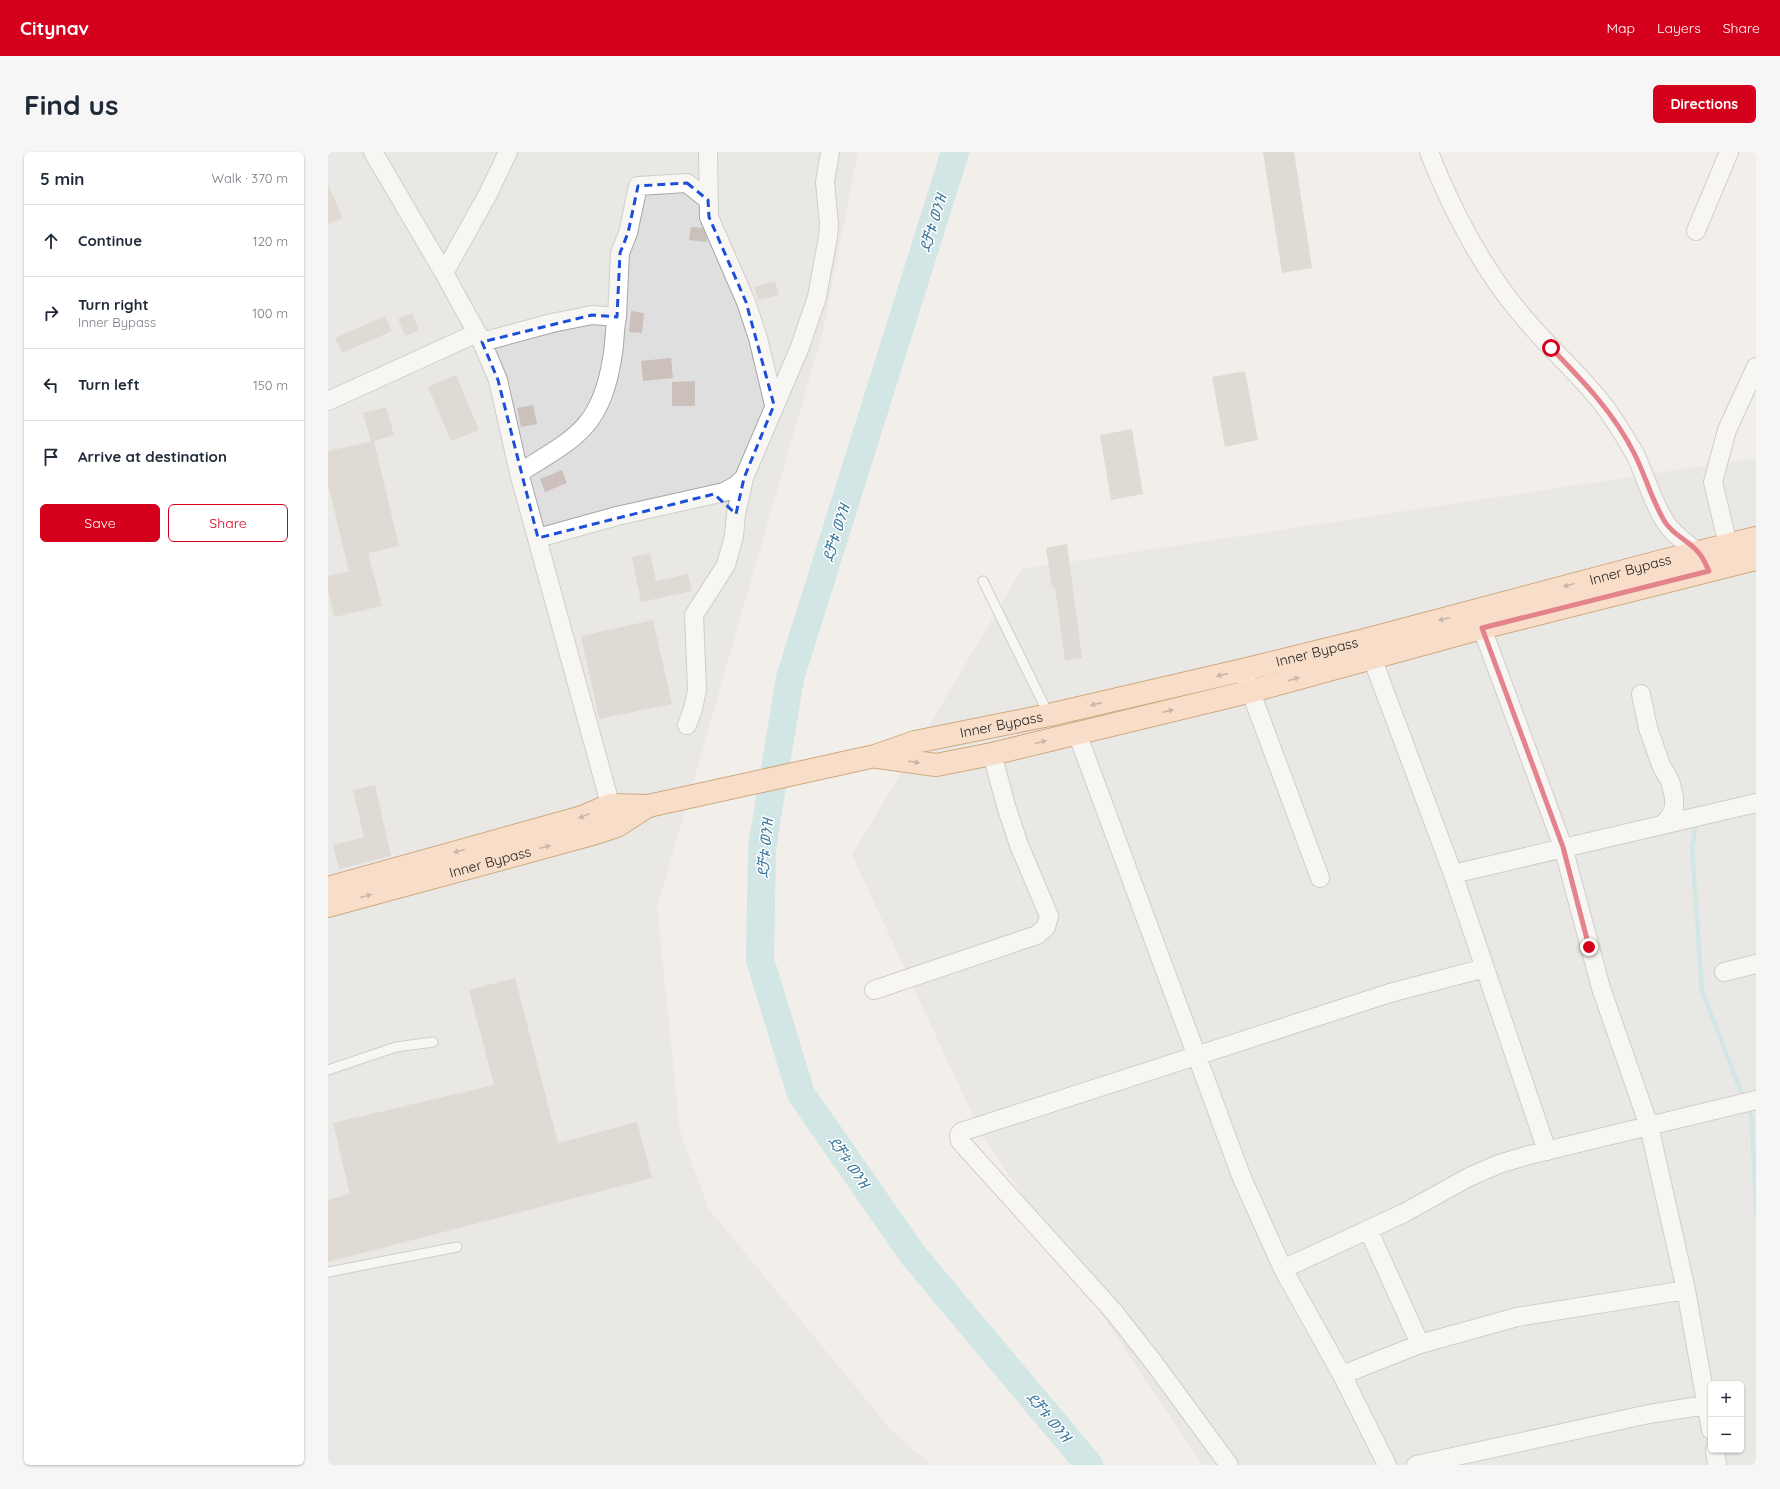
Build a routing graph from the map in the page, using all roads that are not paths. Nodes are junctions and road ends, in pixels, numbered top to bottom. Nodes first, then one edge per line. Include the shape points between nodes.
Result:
1 (372, 152) edge
2 (508, 152) edge
3 (708, 152) edge
4 (830, 152) edge
5 (1429, 152) edge
6 (1729, 152) edge
7 (708, 200) junction
8 (1696, 231) dead end
9 (444, 274) junction
10 (617, 316) junction
11 (479, 338) junction
12 (1756, 367) edge
13 (328, 401) edge
14 (774, 405) junction
15 (519, 473) junction
16 (744, 478) junction
17 (714, 494) junction
18 (736, 514) junction
19 (538, 538) junction
20 (1756, 538) edge
21 (1728, 545) junction
22 (1698, 552) junction
23 (1756, 559) edge
24 (1709, 571) junction
25 (983, 581) dead end
26 (1482, 628) junction
27 (1369, 648) junction
28 (1243, 670) junction
29 (1252, 691) junction
30 (1641, 694) dead end
31 (1049, 715) junction
32 (687, 725) dead end
33 (1078, 733) junction
34 (992, 754) junction
35 (875, 756) junction
36 (1756, 803) edge
37 (610, 804) junction
38 (648, 806) junction
39 (1663, 824) junction
40 (617, 826) junction
41 (1563, 847) junction
42 (1453, 874) junction
43 (1320, 878) dead end
44 (328, 888) edge
45 (328, 906) edge
46 (1756, 964) edge
47 (1485, 968) junction
48 (1724, 972) dead end
49 (874, 990) dead end
50 (433, 1042) dead end
51 (1196, 1057) junction
52 (328, 1070) edge
53 (1748, 1102) edge
54 (1650, 1126) junction
55 (1547, 1151) junction
56 (1368, 1229) junction
57 (457, 1246) dead end
58 (1283, 1269) junction
59 (328, 1272) edge
60 (1686, 1290) junction
61 (1420, 1344) junction
62 (1342, 1375) junction
63 (1706, 1405) junction
64 (1708, 1417) edge
65 (1716, 1453) edge
66 (1229, 1465) edge
67 (1387, 1465) edge
68 (1416, 1465) edge
69 (1718, 1465) edge

1 - 9 street
2 - 9 street
3 - 7 street
4 - 14 street via 825,182 828,237 817,297 800,347
5 - 22 street via 1446,194 1499,287 1608,411 1635,454 1667,526
6 - 8 street
7 - 10 street via 687,183 638,186 628,234 620,253
7 - 14 street via 709,217 756,331
9 - 11 street
10 - 11 street via 592,315
10 - 15 street via 609,376 595,415 573,439
11 - 13 street
11 - 15 street via 498,380
12 - 21 street via 1727,430 1714,482
14 - 16 street
15 - 19 street
16 - 17 street via 724,492
16 - 18 street
17 - 18 street
17 - 19 street via 617,516
18 - 32 street via 734,536 726,565 694,615 697,690
19 - 37 street
20 - 21 main road, Inner Bypass
21 - 22 main road, Inner Bypass
22 - 24 street
22 -> 27 main road, Inner Bypass
23 - 24 main road, Inner Bypass
24 - 26 main road, Inner Bypass
25 - 31 lane
26 - 27 main road, Inner Bypass
26 - 41 street
27 - 28 main road, Inner Bypass
29 -> 27 main road, Inner Bypass
27 - 42 street
28 - 29 street
28 -> 31 main road, Inner Bypass
33 -> 29 main road, Inner Bypass
29 - 43 street
30 - 39 street via 1648,728 1661,765 1670,780 1674,797 1674,808
31 - 35 main road, Inner Bypass via 915,742
34 -> 33 main road, Inner Bypass
33 - 51 street
35 -> 34 main road, Inner Bypass via 936,765
34 - 49 street via 1019,845 1048,916 1046,927 1037,935
35 - 38 main road, Inner Bypass
36 - 39 street
37 - 38 main road, Inner Bypass
37 - 40 street
37 -> 44 main road, Inner Bypass via 582,818
38 - 40 main road, Inner Bypass
39 - 41 street
45 -> 40 main road, Inner Bypass via 589,836
41 - 42 street
41 - 54 street via 1601,988
42 - 47 street
46 - 48 street
47 - 51 street via 1390,994
47 - 55 street
50 - 52 lane via 396,1047
51 - 58 street via 1242,1178
51 - 66 street via 961,1132 958,1137 1114,1312
53 - 54 street
54 - 55 street
54 - 60 street
55 - 56 street via 1499,1164 1469,1177 1404,1213
56 - 58 street
56 - 61 street
57 - 59 lane
58 - 62 street
60 - 61 street via 1517,1317
60 - 63 street
61 - 62 street
62 - 67 street
63 - 64 street
63 - 68 street via 1649,1414
65 - 69 street

